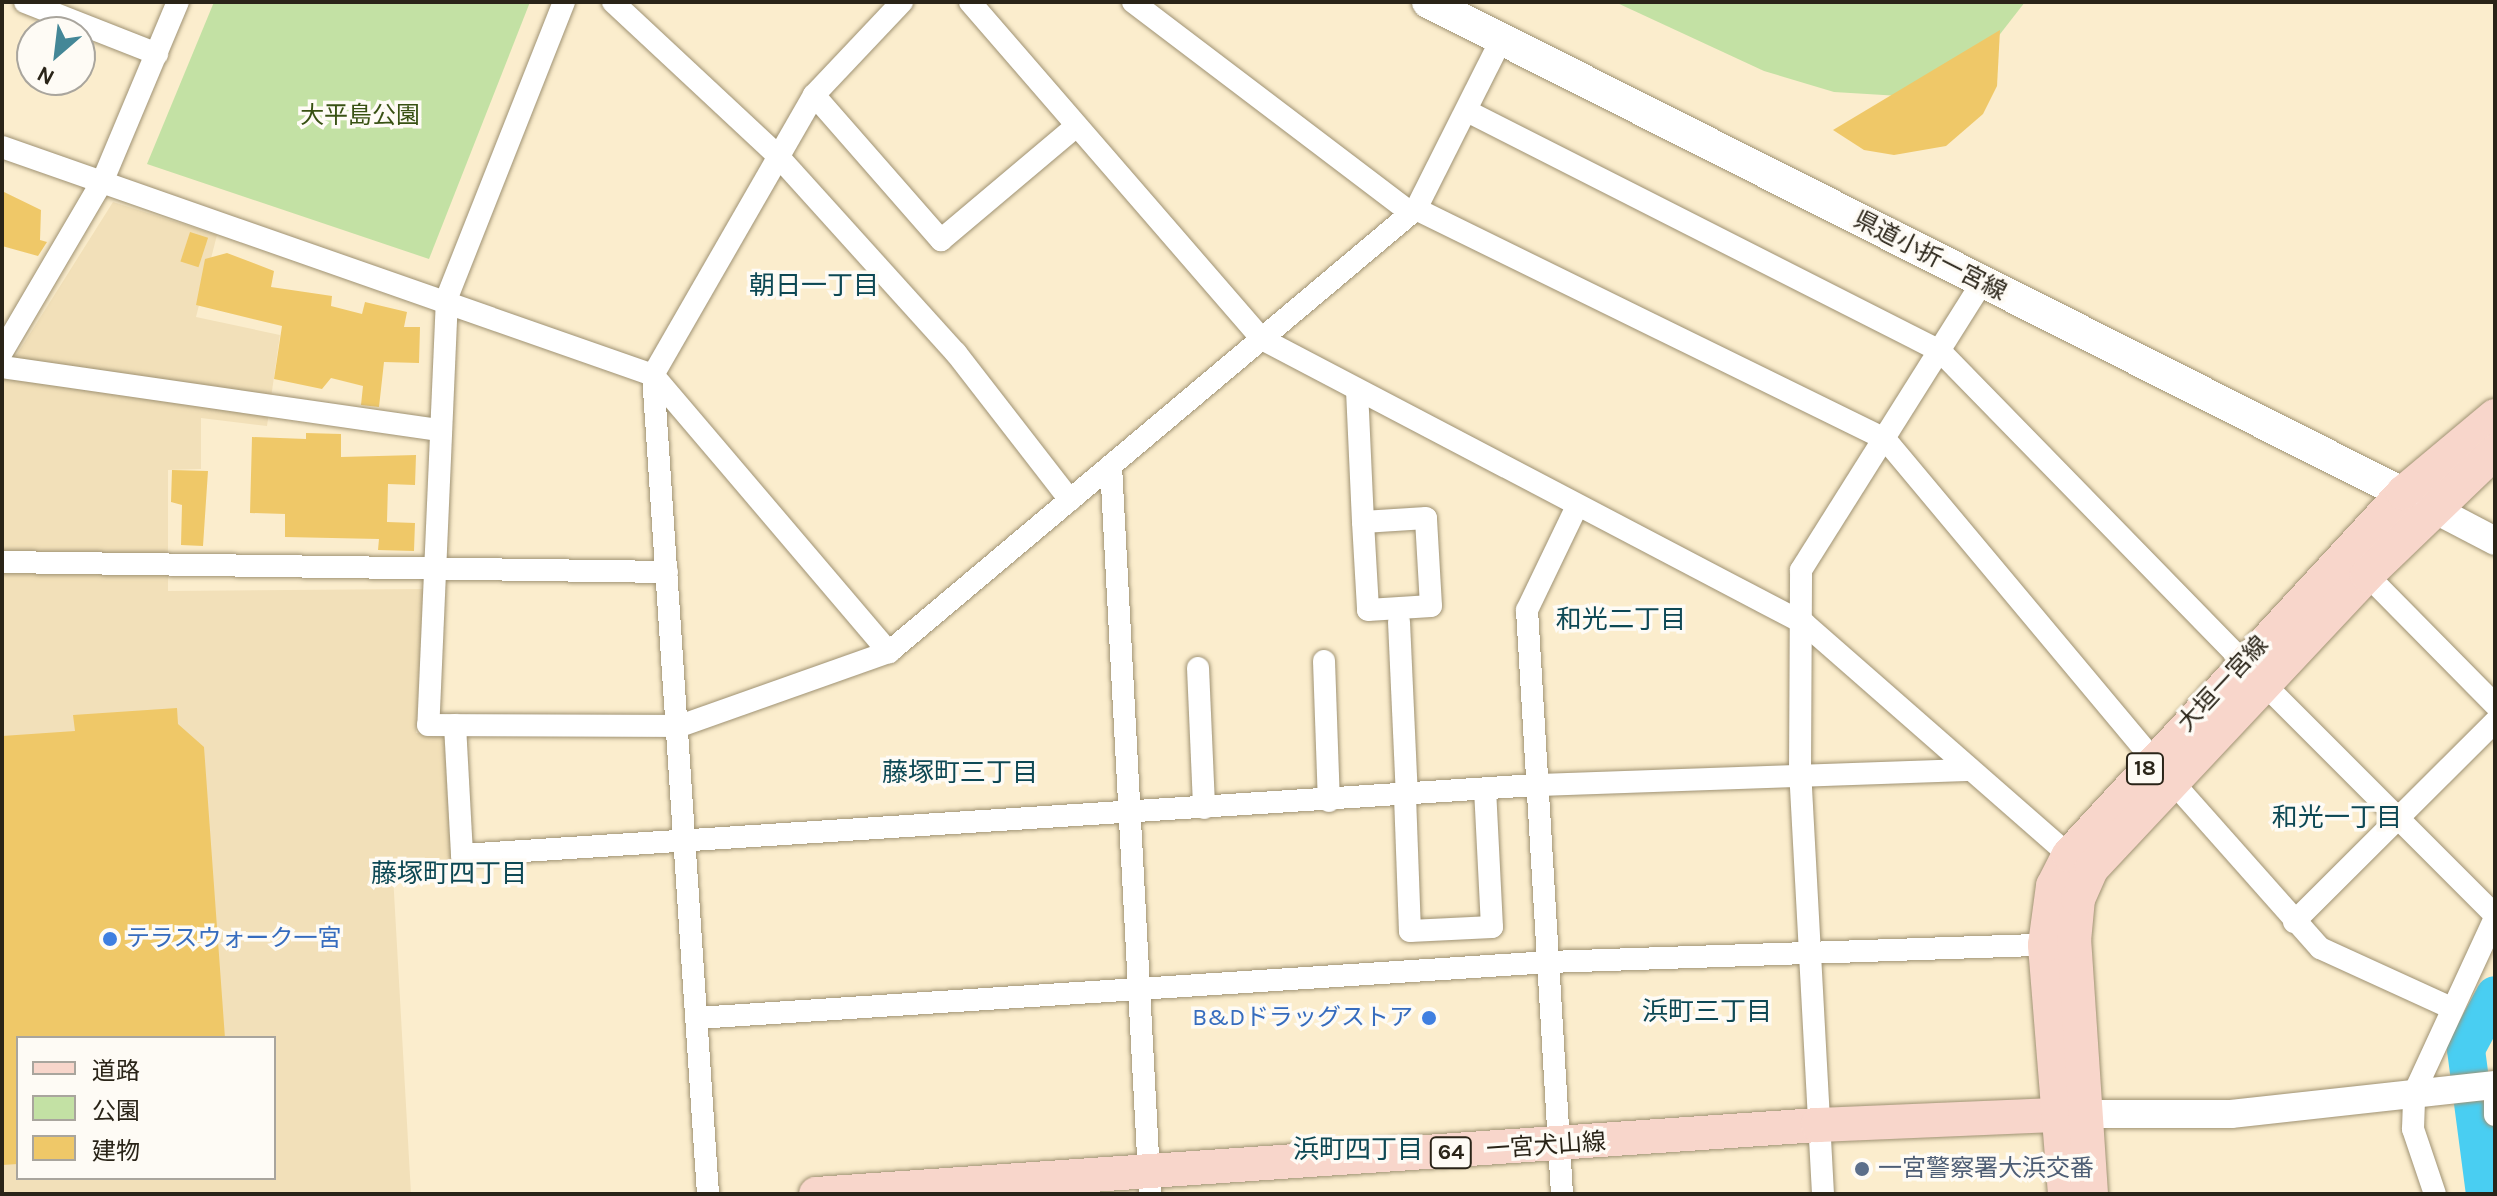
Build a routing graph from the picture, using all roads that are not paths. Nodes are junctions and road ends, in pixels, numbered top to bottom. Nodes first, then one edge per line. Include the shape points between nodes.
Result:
1 (25, 2) edge
2 (178, 2) edge
3 (564, 2) edge
4 (613, 2) edge
5 (902, 2) edge
6 (970, 2) edge
7 (1133, 2) edge
8 (1428, 2) edge
9 (1502, 38) junction
10 (157, 54) junction
11 (814, 95) junction
12 (1467, 111) junction
13 (1075, 127) junction
14 (2, 147) edge
15 (777, 155) junction
16 (103, 180) junction
17 (1413, 211) junction
18 (1982, 283) junction
19 (447, 298) junction
20 (1262, 339) junction
21 (1940, 351) junction
22 (2, 352) edge
23 (2, 367) edge
24 (653, 375) junction
25 (1357, 390) junction
26 (2495, 416) edge
27 (439, 430) junction
28 (1885, 439) junction
29 (2495, 452) edge
30 (1111, 466) junction
31 (1070, 500) junction
32 (2417, 500) junction
33 (1576, 508) junction
34 (1363, 522) junction
35 (2495, 541) edge
36 (2, 562) edge
37 (432, 568) junction
38 (667, 572) junction
39 (2367, 575) junction
40 (1399, 622) dead end
41 (1805, 624) junction
42 (889, 652) junction
43 (1324, 661) dead end
44 (1198, 668) dead end
45 (2253, 673) junction
46 (2495, 705) edge
47 (2495, 722) edge
48 (455, 725) junction
49 (680, 726) junction
50 (2162, 769) junction
51 (1970, 770) junction
52 (1800, 772) junction
53 (1536, 785) junction
54 (1485, 789) junction
55 (1406, 796) junction
56 (1329, 801) junction
57 (1204, 808) junction
58 (1130, 811) junction
59 (2395, 820) junction
60 (685, 841) junction
61 (2069, 855) junction
62 (2495, 917) edge
63 (2294, 922) junction
64 (2045, 945) junction
65 (1810, 956) junction
66 (1549, 962) junction
67 (1141, 988) junction
68 (2449, 1007) junction
69 (697, 1018) junction
70 (2489, 1091) edge
71 (2422, 1092) junction
72 (2072, 1114) junction
73 (2495, 1115) edge
74 (1818, 1125) junction
75 (1559, 1146) junction
76 (1150, 1184) edge
77 (708, 1194) edge
78 (816, 1194) edge
79 (1562, 1194) edge
80 (1823, 1194) edge
81 (2065, 1194) edge
82 (2091, 1194) edge
83 (2435, 1194) edge

1 - 10 street
2 - 10 street
3 - 19 street
4 - 15 street
5 - 11 street
6 - 13 street
7 - 17 street
8 - 9 main road, 県道小折一宮線
9 - 12 street
9 - 18 main road, 県道小折一宮線
10 - 16 street
11 - 13 street via 941,240
11 - 15 street
12 - 17 street
12 - 21 street
13 - 20 street
14 - 16 street
15 - 24 street
15 - 31 street via 956,353
16 - 19 street
16 - 22 street
17 - 20 street
17 - 28 street
18 - 21 street
18 - 32 main road, 県道小折一宮線
19 - 24 street
19 - 27 street
20 - 25 street
20 - 30 street
21 - 28 street
21 - 45 street
23 - 27 street
24 - 38 street
24 - 42 street
25 - 33 street
25 - 34 street
26 - 32 main road, 大垣一宮線 / 18
27 - 37 street
28 - 41 street via 1801,570
28 - 50 street
29 - 32 main road, 大垣一宮線 / 18
30 - 31 street
30 - 58 street
31 - 42 street
32 - 35 street
32 - 39 main road, 大垣一宮線 / 18
32 - 45 main road, 大垣一宮線 / 18
33 - 41 street
33 - 53 street via 1527,610
34 - 34 street via 1368,610 1431,606 1426,518
36 - 37 street
37 - 38 street
37 - 48 street via 428,725
38 - 49 street
39 - 45 main road, 大垣一宮線 / 18
39 - 46 street
40 - 55 street
41 - 51 street
41 - 52 street
42 - 49 street
43 - 56 street
44 - 57 street
45 - 50 main road, 大垣一宮線 / 18
45 - 59 street
47 - 59 street
48 - 49 street
48 - 60 street via 462,855
49 - 60 street
50 - 61 main road, 大垣一宮線 / 18
50 - 63 street
50 - 72 main road, 大垣一宮線 / 18 via 2092,868 2078,899
51 - 52 street
51 - 61 street
52 - 53 street
52 - 65 street
53 - 54 street
53 - 66 street
54 - 55 street
54 - 55 street via 1492,927 1410,931
55 - 56 street
56 - 57 street
57 - 58 street
58 - 60 street
58 - 67 street
59 - 62 street
59 - 63 street
60 - 69 street
61 - 64 main road, 大垣一宮線 / 18 via 2053,886
62 - 68 street
63 - 68 street via 2320,948
64 - 65 street
64 - 72 main road, 大垣一宮線 / 18
65 - 66 street
65 - 74 street
66 - 67 street
66 - 75 street
67 - 69 street
67 - 76 street
68 - 71 street
69 - 77 street
70 - 71 street
70 - 73 street
71 - 72 street via 2231,1114
71 - 83 street via 2413,1129
72 - 74 main road, 一宮犬山線 / 64
72 - 81 main road, 大垣一宮線 / 18
72 - 82 main road, 大垣一宮線 / 18
74 - 75 main road, 一宮犬山線 / 64
74 - 80 street
75 - 76 main road, 一宮犬山線 / 64
75 - 79 street
76 - 78 main road, 一宮犬山線 / 64

